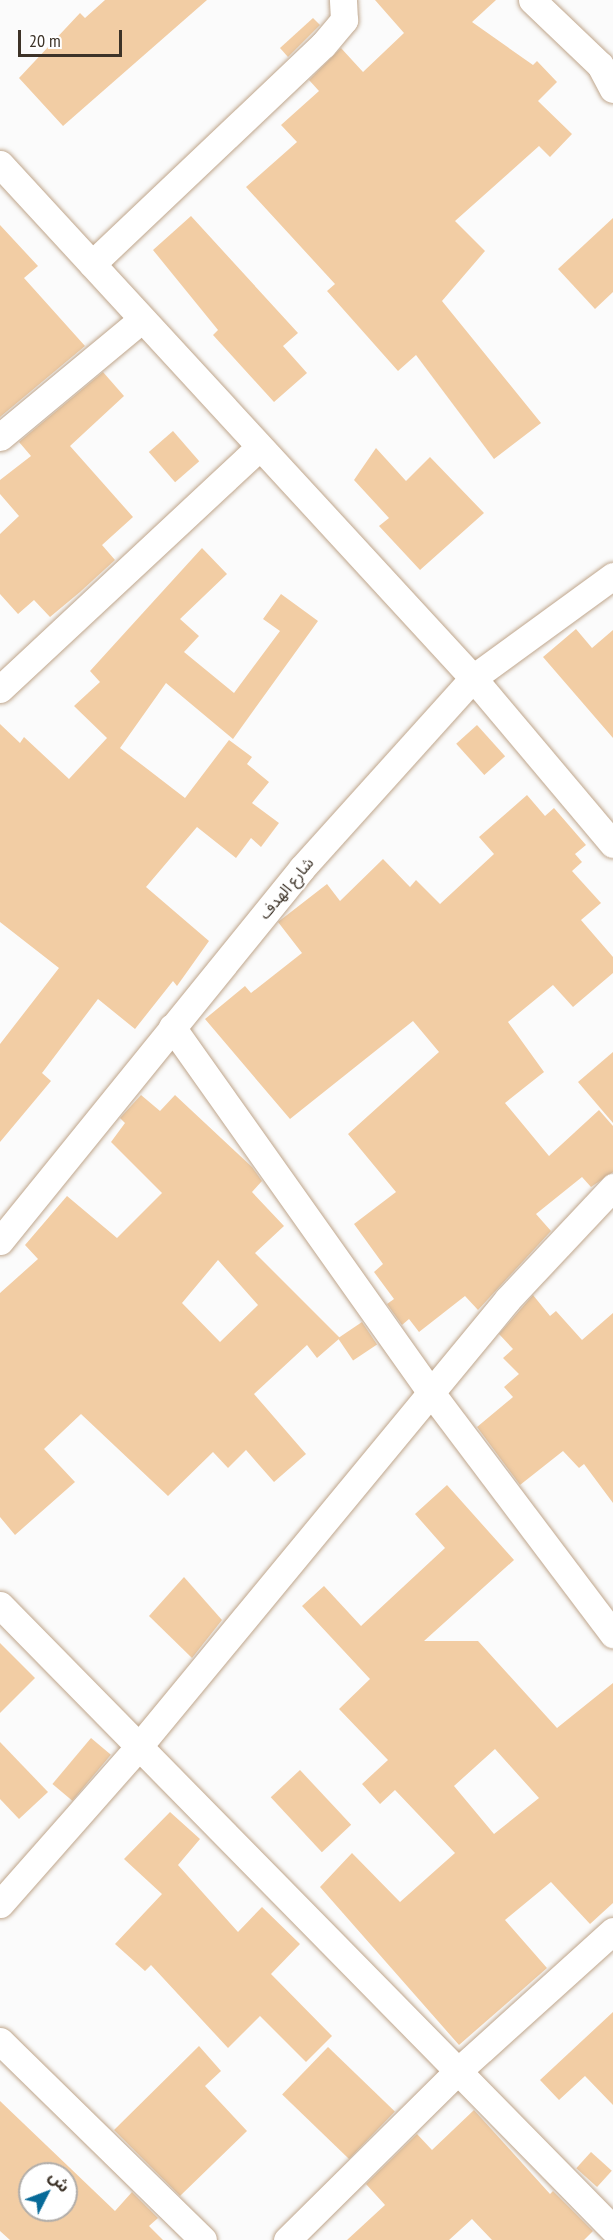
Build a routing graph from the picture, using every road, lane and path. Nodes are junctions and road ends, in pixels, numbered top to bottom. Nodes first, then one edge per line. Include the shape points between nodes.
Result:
1 (343, 0) edge
2 (532, 0) edge
3 (607, 58) edge
4 (613, 89) edge
5 (0, 164) edge
6 (92, 264) junction
7 (141, 320) junction
8 (0, 436) edge
9 (258, 448) junction
10 (613, 576) edge
11 (473, 678) junction
12 (0, 689) edge
13 (613, 844) edge
14 (172, 1027) junction
15 (613, 1187) edge
16 (0, 1241) edge
17 (432, 1394) junction
18 (0, 1605) edge
19 (613, 1634) edge
20 (140, 1745) junction
21 (0, 1904) edge
22 (613, 1931) edge
23 (0, 2041) edge
24 (458, 2071) junction
25 (613, 2229) edge
26 (294, 2238) edge
27 (203, 2240) edge

1 - 6 street via 344,20 323,45
2 - 3 street
3 - 4 street
5 - 6 street
6 - 7 street
7 - 8 street
7 - 9 street
9 - 11 street
9 - 12 street
10 - 11 street, شارع الهدف
11 - 13 street
11 - 14 street, شارع الهدف via 302,868
14 - 16 street, شارع الهدف
14 - 17 street
15 - 17 street via 508,1299
17 - 19 street
17 - 20 street
18 - 20 street
20 - 21 street
20 - 24 street
22 - 24 street
23 - 27 street
24 - 25 street
24 - 26 street

